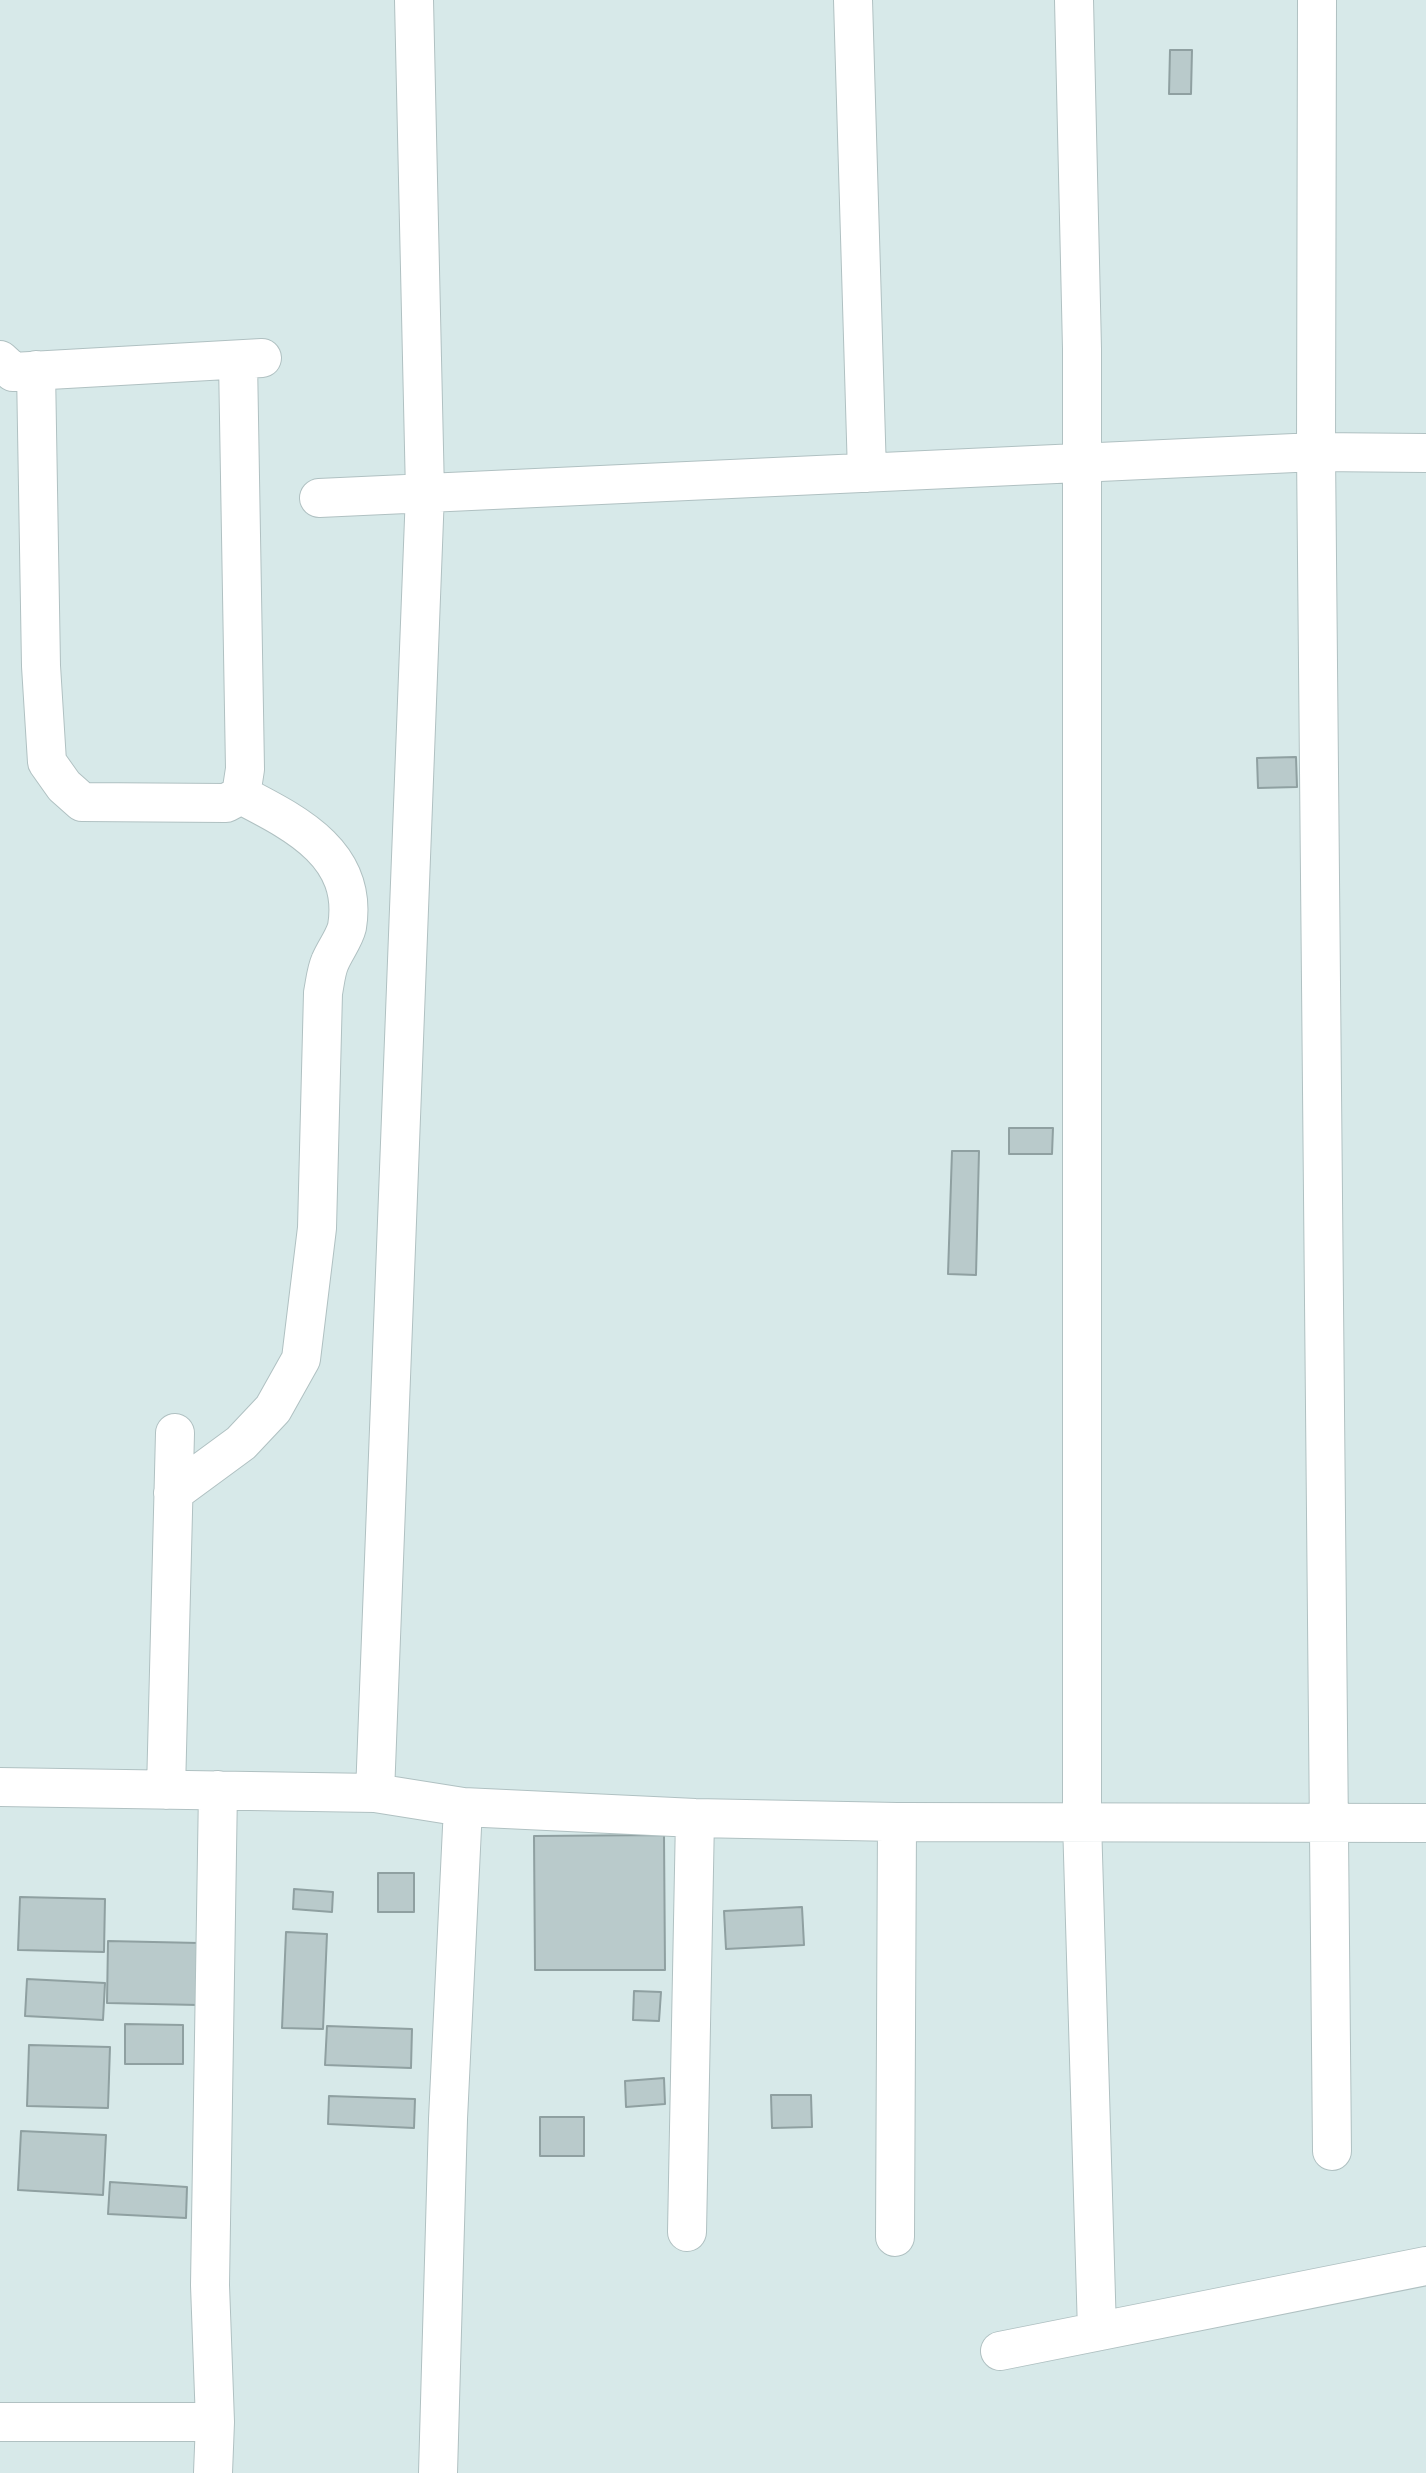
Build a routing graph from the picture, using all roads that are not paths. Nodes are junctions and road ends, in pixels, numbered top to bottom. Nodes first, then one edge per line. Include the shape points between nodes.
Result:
1 (414, 0) edge
2 (853, 0) edge
3 (1074, 0) edge
4 (1317, 0) edge
5 (0, 360) edge
6 (36, 370) junction
7 (1316, 452) junction
8 (1426, 453) edge
9 (1082, 463) junction
10 (867, 473) junction
11 (425, 493) junction
12 (319, 498) dead end
13 (241, 794) junction
14 (174, 1433) dead end
15 (173, 1493) junction
16 (0, 1787) edge
17 (166, 1790) junction
18 (218, 1790) junction
19 (375, 1793) junction
20 (463, 1807) junction
21 (695, 1818) junction
22 (1082, 1821) junction
23 (897, 1822) junction
24 (1426, 1823) edge
25 (1330, 1824) junction
26 (1332, 2151) dead end
27 (687, 2232) dead end
28 (895, 2237) dead end
29 (1426, 2266) edge
30 (1097, 2331) junction
31 (1000, 2351) dead end
32 (215, 2422) junction
33 (0, 2423) edge
34 (213, 2473) edge
35 (439, 2473) edge

1 - 11 street
2 - 10 street
3 - 9 street
4 - 7 street
5 - 6 street via 13,372
6 - 13 street via 47,762 82,802 226,803
6 - 13 street via 251,359
7 - 8 street
7 - 9 street
7 - 25 street
9 - 10 street
9 - 22 street
10 - 11 street
11 - 12 street
11 - 19 street
13 - 15 street via 293,822 331,855 349,892 346,930 330,962 323,993 317,1228 301,1359 273,1409 249,1434
14 - 15 street
15 - 17 street
16 - 17 street
17 - 18 street
18 - 19 street
18 - 32 street via 210,2285
19 - 20 street
20 - 21 street
20 - 35 street via 448,2119
21 - 23 street
21 - 27 street
22 - 23 street
22 - 25 street
22 - 30 street
23 - 28 street
24 - 25 street
25 - 26 street
29 - 30 street
30 - 31 street
32 - 33 street
32 - 34 street

